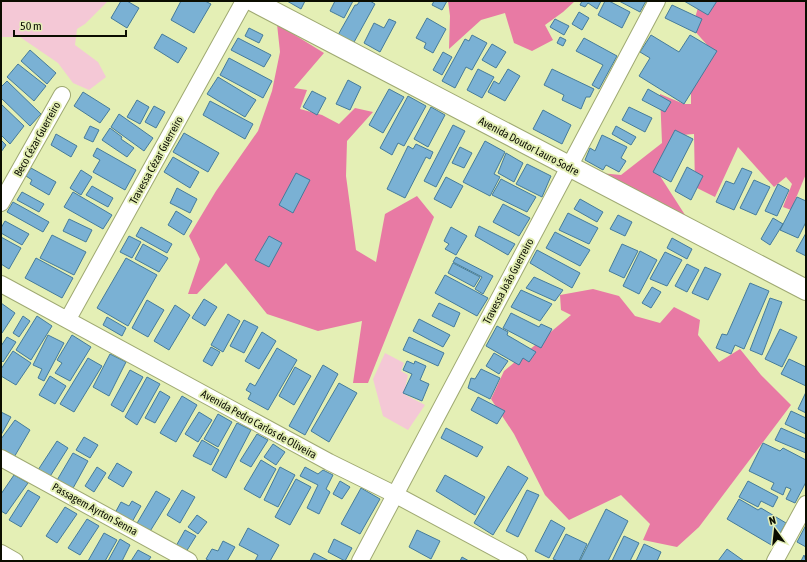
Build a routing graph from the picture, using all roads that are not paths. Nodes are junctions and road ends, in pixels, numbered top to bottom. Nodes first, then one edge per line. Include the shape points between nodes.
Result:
1 (244, 1) edge
2 (253, 1) edge
3 (657, 1) edge
4 (62, 95) dead end
5 (568, 166) junction
6 (1, 203) edge
7 (1, 284) edge
8 (806, 290) edge
9 (68, 319) junction
10 (1, 458) edge
11 (396, 495) junction
12 (806, 506) edge
13 (1, 553) edge
14 (15, 561) edge
15 (189, 561) edge
16 (360, 561) edge
17 (519, 561) edge
18 (775, 561) edge

1 - 9 street, Travessa Cézar Guerreiro
2 - 5 street, Avenida Doutor Lauro Sodre
3 - 5 street, Travessa João Guerreiro
4 - 6 street, Beco Cézar Guerreiro
5 - 8 street, Avenida Doutor Lauro Sodre
5 - 11 street, Travessa João Guerreiro
7 - 9 street, Avenida Pedro Carlos de Oliveira
9 - 11 street, Avenida Pedro Carlos de Oliveira via 329,462
10 - 15 street, Passagem Ayrton Senna
11 - 16 street, Travessa João Guerreiro
11 - 17 street, Avenida Pedro Carlos de Oliveira
12 - 18 street
13 - 14 street

